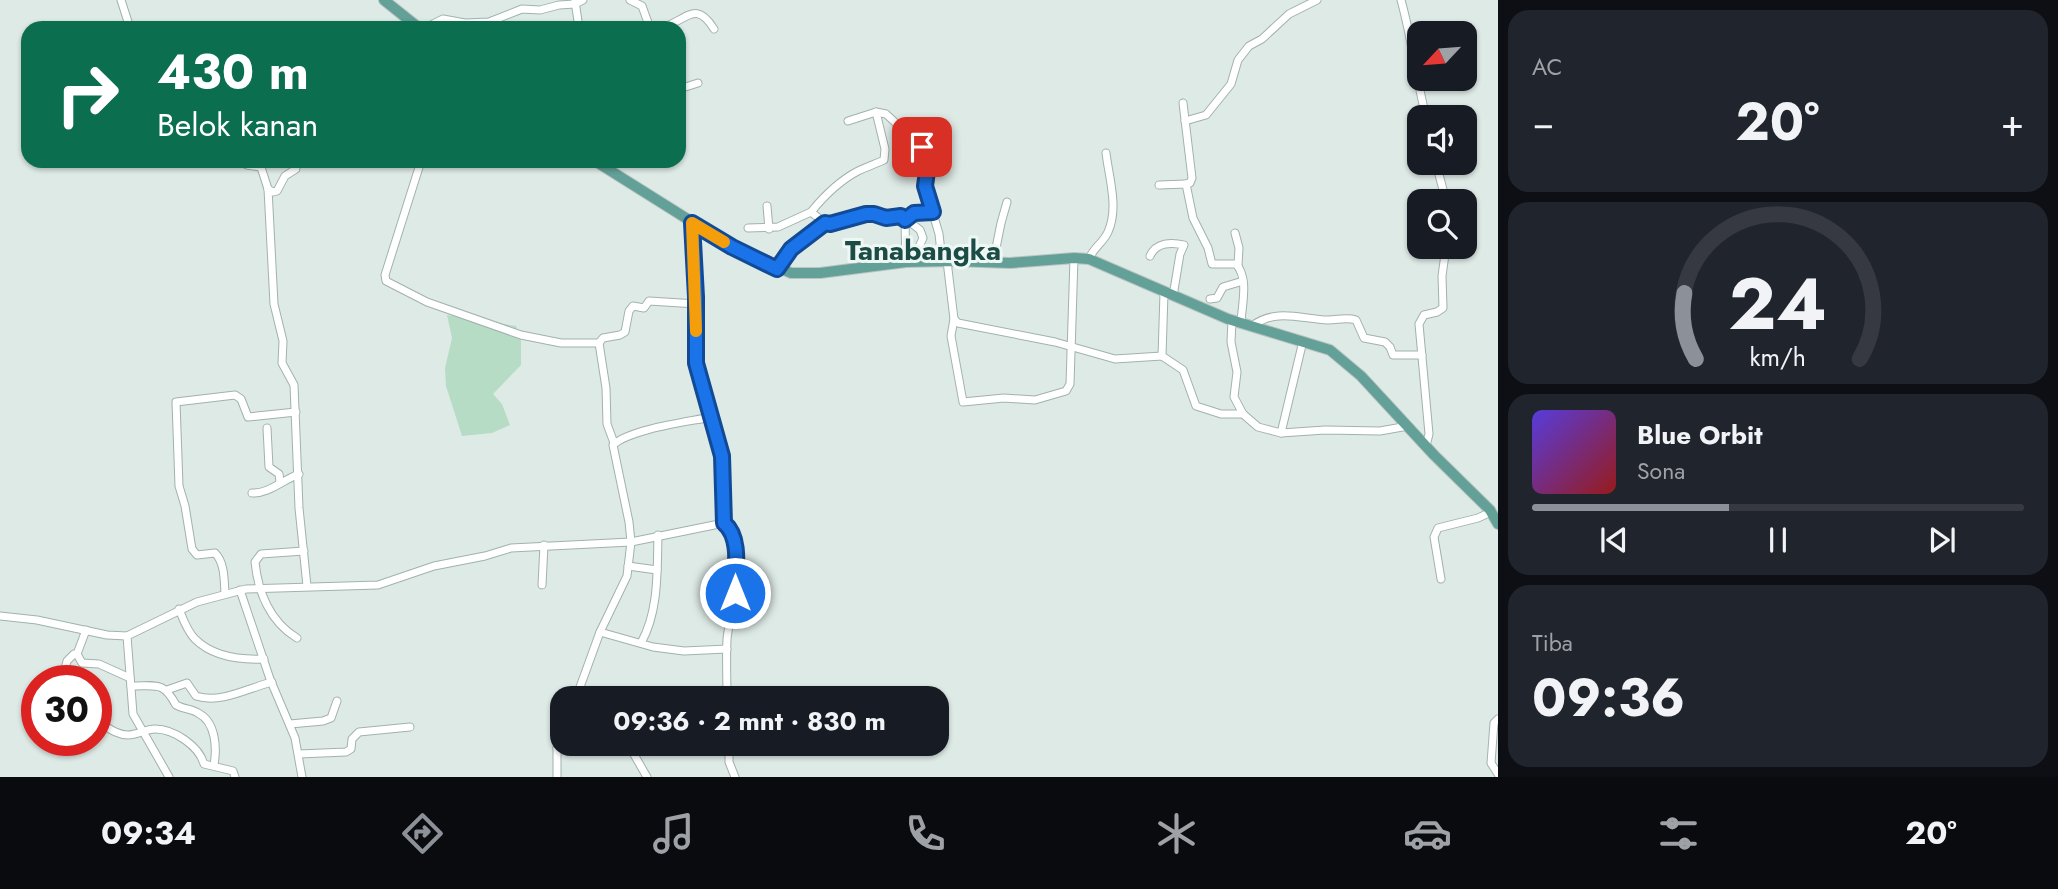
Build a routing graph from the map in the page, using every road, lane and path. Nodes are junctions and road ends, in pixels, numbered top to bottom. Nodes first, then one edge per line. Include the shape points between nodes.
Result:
1 (121, 0) edge
2 (384, 0) edge
3 (630, 0) edge
4 (1317, 0) edge
5 (1401, 0) edge
6 (578, 1) edge
7 (128, 21) edge
8 (410, 21) edge
9 (492, 21) edge
10 (579, 21) edge
11 (647, 21) edge
12 (679, 21) edge
13 (714, 29) dead end
14 (698, 83) dead end
15 (686, 87) edge
16 (1184, 103) dead end
17 (1423, 105) edge
18 (876, 112) junction
19 (848, 121) dead end
20 (1185, 121) junction
21 (1106, 153) dead end
22 (260, 168) edge
23 (296, 168) edge
24 (418, 168) edge
25 (614, 168) edge
26 (1186, 184) junction
27 (1159, 185) dead end
28 (268, 189) junction
29 (1007, 202) dead end
30 (767, 206) dead end
31 (811, 212) junction
32 (933, 212) junction
33 (905, 220) junction
34 (692, 223) junction
35 (825, 223) junction
36 (748, 228) dead end
37 (769, 229) junction
38 (1235, 233) dead end
39 (1150, 256) dead end
40 (906, 257) junction
41 (1074, 258) junction
42 (1089, 259) junction
43 (1444, 259) edge
44 (944, 261) junction
45 (993, 263) junction
46 (1238, 264) junction
47 (777, 269) junction
48 (1243, 281) junction
49 (1169, 294) junction
50 (1210, 299) dead end
51 (696, 304) junction
52 (954, 319) junction
53 (1242, 322) junction
54 (1303, 341) junction
55 (599, 343) junction
56 (1072, 347) junction
57 (1422, 355) junction
58 (1163, 356) junction
59 (296, 412) junction
60 (1243, 414) junction
61 (711, 417) junction
62 (1408, 426) junction
63 (267, 428) dead end
64 (1281, 433) junction
65 (614, 443) junction
66 (1426, 446) junction
67 (299, 474) junction
68 (280, 482) junction
69 (252, 493) dead end
70 (1493, 509) edge
71 (724, 523) junction
72 (1498, 524) edge
73 (658, 535) junction
74 (631, 542) junction
75 (544, 545) junction
76 (304, 551) junction
77 (628, 566) junction
78 (657, 570) junction
79 (1441, 579) dead end
80 (542, 585) dead end
81 (307, 586) junction
82 (259, 588) junction
83 (240, 590) junction
84 (225, 593) junction
85 (179, 609) junction
86 (0, 616) edge
87 (86, 630) junction
88 (600, 632) junction
89 (127, 636) junction
90 (297, 638) dead end
91 (641, 643) junction
92 (727, 649) junction
93 (77, 654) junction
94 (264, 659) junction
95 (66, 665) edge
96 (130, 682) junction
97 (272, 682) junction
98 (580, 686) edge
99 (727, 686) edge
100 (167, 690) junction
101 (337, 701) dead end
102 (1498, 719) edge
103 (290, 724) junction
104 (410, 727) dead end
105 (112, 729) edge
106 (142, 731) junction
107 (299, 754) junction
108 (557, 756) edge
109 (635, 756) edge
110 (729, 756) edge
111 (214, 765) junction
112 (1498, 774) edge
113 (169, 777) edge
114 (235, 777) edge
115 (302, 777) edge
116 (557, 777) edge
117 (648, 777) edge
118 (735, 777) edge

1 - 7 street
2 - 8 main road
3 - 11 street via 642,6
4 - 20 street via 1289,14 1249,46 1238,60 1231,85 1206,115
5 - 17 street
6 - 9 street via 540,10 522,9
6 - 10 street
12 - 13 street via 698,10
14 - 15 street
16 - 20 street
18 - 19 street
18 - 31 street via 884,160 841,182
18 - 32 street via 888,115 922,147 928,164 925,186
20 - 26 street via 1192,178
21 - 42 street via 1113,215 1108,232
22 - 28 street
23 - 28 street via 277,191
24 - 55 street via 386,281 427,302 521,335 561,343
25 - 34 main road
26 - 27 street
26 - 46 street via 1212,264
28 - 59 street via 274,304 284,341 283,368 294,386
29 - 45 street
30 - 37 street
31 - 35 street
31 - 37 street
32 - 33 street via 914,213
32 - 44 street
33 - 35 street via 874,214
33 - 40 street
33 - 40 street via 920,230 923,238 918,249
34 - 47 main road
34 - 51 street
35 - 47 street via 791,249
36 - 37 street
38 - 46 street
39 - 49 street via 1160,246 1184,245
40 - 44 main road
40 - 47 main road via 802,274
41 - 42 main road
41 - 45 main road
41 - 56 street
42 - 49 main road
43 - 57 street via 1443,308 1420,320
44 - 45 main road
44 - 52 street
46 - 48 street
48 - 50 street via 1223,287 1217,298
48 - 53 street
49 - 53 main road
49 - 58 street
51 - 55 street via 662,300 649,301 646,308 631,307 625,332
51 - 61 street via 697,370
52 - 56 street via 962,325
52 - 56 street via 951,336 965,403 1035,400 1066,391
53 - 54 main road
53 - 57 street via 1288,314 1326,320 1349,318 1359,324 1361,335 1388,344 1393,355
53 - 60 street via 1231,342 1237,372 1234,397
54 - 62 main road via 1343,359
54 - 64 street
55 - 65 street via 607,424
56 - 58 street via 1115,359
57 - 66 street via 1429,434
58 - 60 street via 1183,370 1196,406 1221,414
59 - 67 street
59 - 84 street via 248,417 241,398 235,395 176,402 178,480 192,549 197,555 218,556
60 - 64 street via 1258,427
61 - 65 street
61 - 71 street via 724,465
62 - 64 street
62 - 66 main road
63 - 68 street via 269,467 279,474
65 - 74 street
66 - 70 main road
67 - 68 street
67 - 76 street
68 - 69 street via 268,491
70 - 72 main road
70 - 79 street via 1478,518 1437,528 1434,537
71 - 73 street
71 - 92 street via 732,533 735,559
73 - 74 street
73 - 78 street
74 - 75 street
74 - 77 street
75 - 80 street
75 - 81 street via 441,564 378,585
76 - 81 street
76 - 82 street via 260,554 255,562
77 - 78 street
77 - 88 street
78 - 91 street via 653,605
81 - 82 street
82 - 83 street
82 - 90 street via 276,621
83 - 84 street
83 - 94 street
84 - 85 street
85 - 89 street
85 - 94 street via 191,633 205,646 229,657
86 - 87 street
87 - 89 street
87 - 93 street
88 - 91 street
88 - 98 street
89 - 96 street
91 - 92 street via 684,651
92 - 99 street
93 - 95 street via 69,656
93 - 96 street via 84,664 99,664
94 - 97 street
96 - 100 street
96 - 106 street via 133,714
97 - 100 street via 237,694 203,698 195,696 187,683
97 - 103 street
100 - 111 street via 176,705 199,713 211,727 217,750
101 - 103 street via 331,718
102 - 112 street via 1491,763
103 - 107 street
104 - 107 street via 359,732 346,752
105 - 106 street via 128,735
106 - 111 street via 176,735 204,764
106 - 113 street
107 - 115 street
108 - 116 street
109 - 117 street
110 - 118 street
111 - 114 street via 233,771

